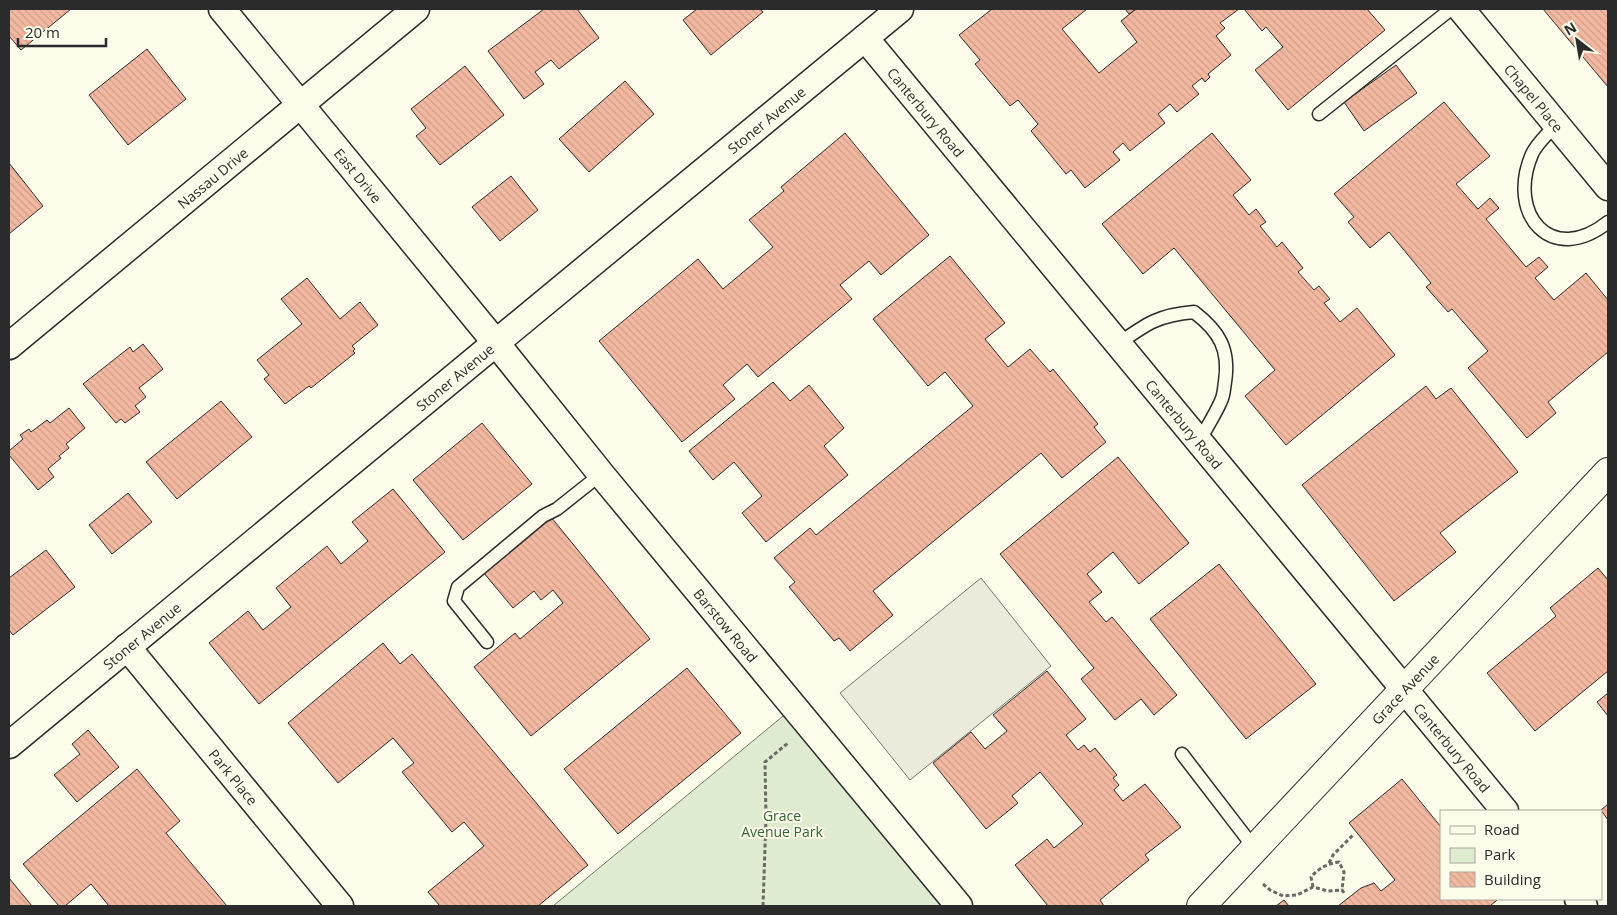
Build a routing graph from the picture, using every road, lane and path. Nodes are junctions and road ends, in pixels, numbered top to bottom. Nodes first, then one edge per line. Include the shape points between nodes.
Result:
1 (222, 9) edge
2 (416, 9) edge
3 (900, 9) edge
4 (1452, 9) edge
5 (1461, 9) edge
6 (865, 38) junction
7 (301, 105) junction
8 (1320, 114) dead end
9 (1556, 124) junction
10 (1608, 187) edge
11 (1608, 222) edge
12 (496, 343) junction
13 (1118, 344) junction
14 (9, 346) edge
15 (1198, 442) junction
16 (1608, 472) edge
17 (601, 474) junction
18 (487, 642) dead end
19 (127, 647) junction
20 (1404, 690) junction
21 (791, 740) dead end
22 (9, 745) edge
23 (1182, 754) dead end
24 (1504, 810) edge
25 (1354, 834) dead end
26 (1255, 849) junction
27 (1329, 864) junction
28 (1263, 884) dead end
29 (1313, 888) junction
30 (1342, 890) junction
31 (1345, 894) dead end
32 (340, 906) edge
33 (763, 906) edge
34 (959, 906) edge
35 (1201, 906) edge

1 - 7 street, East Drive
2 - 7 street, Nassau Drive
3 - 6 street, Stoner Avenue
4 - 8 lane
5 - 9 street, Chapel Place
6 - 12 street, Stoner Avenue
6 - 13 street, Canterbury Road
7 - 12 street, East Drive
7 - 14 street, Nassau Drive
9 - 10 street, Chapel Place
9 - 11 lane via 1533,153 1526,173 1528,213 1545,234 1561,238 1589,234
12 - 17 street, Barstow Road
12 - 19 street, Stoner Avenue
13 - 15 street, Canterbury Road
13 - 15 lane via 1147,324 1172,314 1194,312 1209,323 1226,352 1226,374 1222,399
15 - 20 street, Canterbury Road
16 - 20 street, Grace Avenue
17 - 18 lane via 557,509 543,516 458,587 454,601
17 - 34 street, Barstow Road
19 - 22 street, Stoner Avenue
19 - 32 street, Park Place
20 - 24 street, Canterbury Road
20 - 26 street, Grace Avenue
21 - 33 path via 765,762
23 - 26 lane
25 - 27 path via 1333,854
26 - 35 street, Grace Avenue
27 - 29 path via 1311,877
27 - 30 path via 1339,862 1344,872
28 - 29 path via 1283,896
29 - 30 path
30 - 31 path

